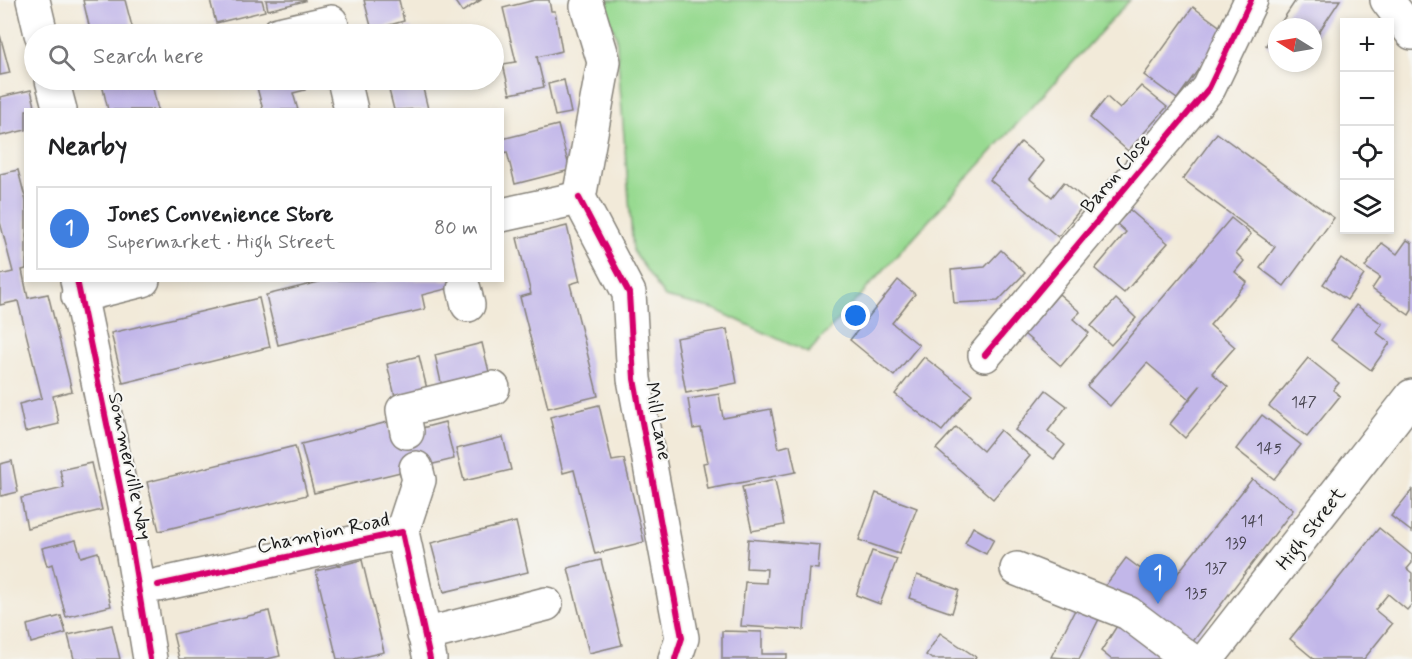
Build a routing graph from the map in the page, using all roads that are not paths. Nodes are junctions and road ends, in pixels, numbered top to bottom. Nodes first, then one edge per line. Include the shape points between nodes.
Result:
1 (33, 0) edge
2 (1251, 0) edge
3 (1387, 0) edge
4 (587, 6) dead end
5 (39, 24) edge
6 (1412, 33) edge
7 (55, 90) edge
8 (346, 90) edge
9 (59, 108) edge
10 (351, 108) edge
11 (579, 198) junction
12 (504, 215) edge
13 (127, 282) edge
14 (78, 288) edge
15 (985, 355) dead end
16 (493, 388) dead end
17 (1412, 396) edge
18 (407, 432) dead end
19 (416, 468) dead end
20 (402, 532) junction
21 (1017, 570) dead end
22 (158, 585) dead end
23 (546, 604) dead end
24 (427, 647) edge
25 (150, 659) edge
26 (675, 659) edge
27 (1189, 659) edge
28 (1207, 659) edge

1 - 5 street
2 - 15 street, Baron Close via 1209,88
3 - 6 street
4 - 11 street via 604,62
7 - 9 street
8 - 10 street
11 - 12 street
11 - 26 street, Mill Lane via 629,292 634,379 682,638
13 - 14 street
14 - 25 street, Sommerville Way via 128,525
16 - 18 street via 403,410
17 - 28 street, High Street
19 - 20 street, Champion Road via 419,480
20 - 22 street, Champion Road
20 - 24 street, Champion Road
21 - 27 street via 1128,613
23 - 24 street, Champion Road

